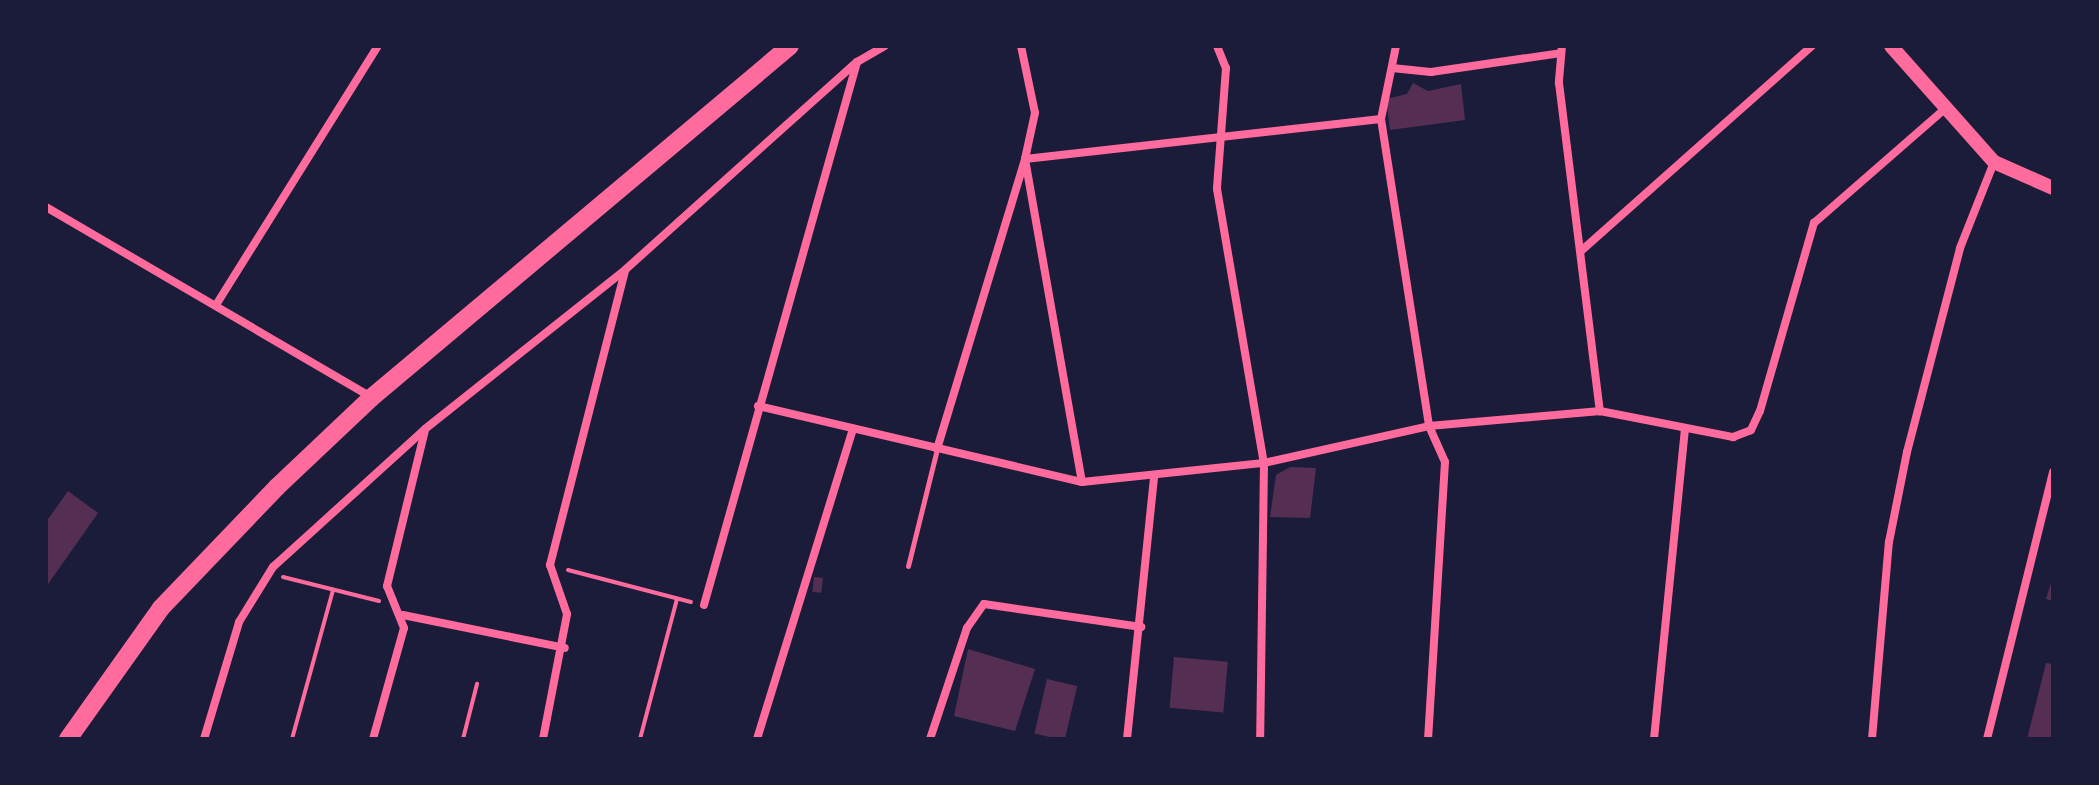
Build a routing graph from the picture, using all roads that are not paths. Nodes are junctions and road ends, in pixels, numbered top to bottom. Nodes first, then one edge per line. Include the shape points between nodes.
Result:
1 (378, 46) edge
2 (790, 46) edge
3 (885, 46) edge
4 (1021, 46) edge
5 (1217, 46) edge
6 (1396, 46) edge
7 (1812, 46) edge
8 (1891, 46) edge
9 (1562, 49) edge
10 (857, 62) junction
11 (1392, 68) junction
12 (1946, 108) junction
13 (1381, 119) junction
14 (1215, 139) junction
15 (1025, 159) junction
16 (1994, 162) junction
17 (2053, 188) edge
18 (46, 207) edge
19 (1581, 251) junction
20 (626, 269) junction
21 (216, 305) junction
22 (371, 398) junction
23 (758, 406) junction
24 (1600, 411) junction
25 (1429, 426) junction
26 (853, 428) junction
27 (425, 429) junction
28 (1685, 430) junction
29 (937, 449) junction
30 (1264, 463) junction
31 (2053, 472) edge
32 (1154, 477) junction
33 (1082, 482) junction
34 (908, 566) dead end
35 (704, 605) road end
36 (403, 615) junction
37 (1141, 627) junction
38 (565, 648) junction
39 (68, 739) edge
40 (204, 739) edge
41 (373, 739) edge
42 (543, 739) edge
43 (757, 739) edge
44 (930, 739) edge
45 (1127, 739) edge
46 (1260, 739) edge
47 (1428, 739) edge
48 (1654, 739) edge
49 (1872, 739) edge
50 (1987, 739) edge

1 - 21 street
2 - 22 main road
3 - 10 street
4 - 15 street via 1035,113
5 - 14 street via 1226,68
6 - 11 street
7 - 19 street
8 - 12 street
9 - 11 street via 1431,72
9 - 19 street
10 - 20 street
10 - 23 street
11 - 13 street
12 - 16 street
12 - 28 street via 1814,223 1751,430 1733,437
13 - 14 street
13 - 25 street
14 - 15 street
14 - 30 street via 1217,189
15 - 29 street
15 - 33 street
16 - 17 street
16 - 49 street via 1960,248 1907,452 1889,542
18 - 21 street
19 - 24 street
20 - 27 street
20 - 38 street via 550,565 567,614
21 - 22 street
22 - 39 main road via 168,599
23 - 26 street
23 - 35 street
24 - 25 street
24 - 28 street
25 - 30 street
25 - 47 street via 1445,462
26 - 29 street
26 - 43 street
27 - 36 street via 387,586
27 - 40 street via 273,567 239,622
28 - 48 street
29 - 33 street
29 - 34 lane
30 - 32 street
30 - 46 street
31 - 50 street
32 - 33 street
32 - 37 street
36 - 38 street
36 - 41 street
37 - 44 street via 984,604 967,628
37 - 45 street
38 - 42 street

